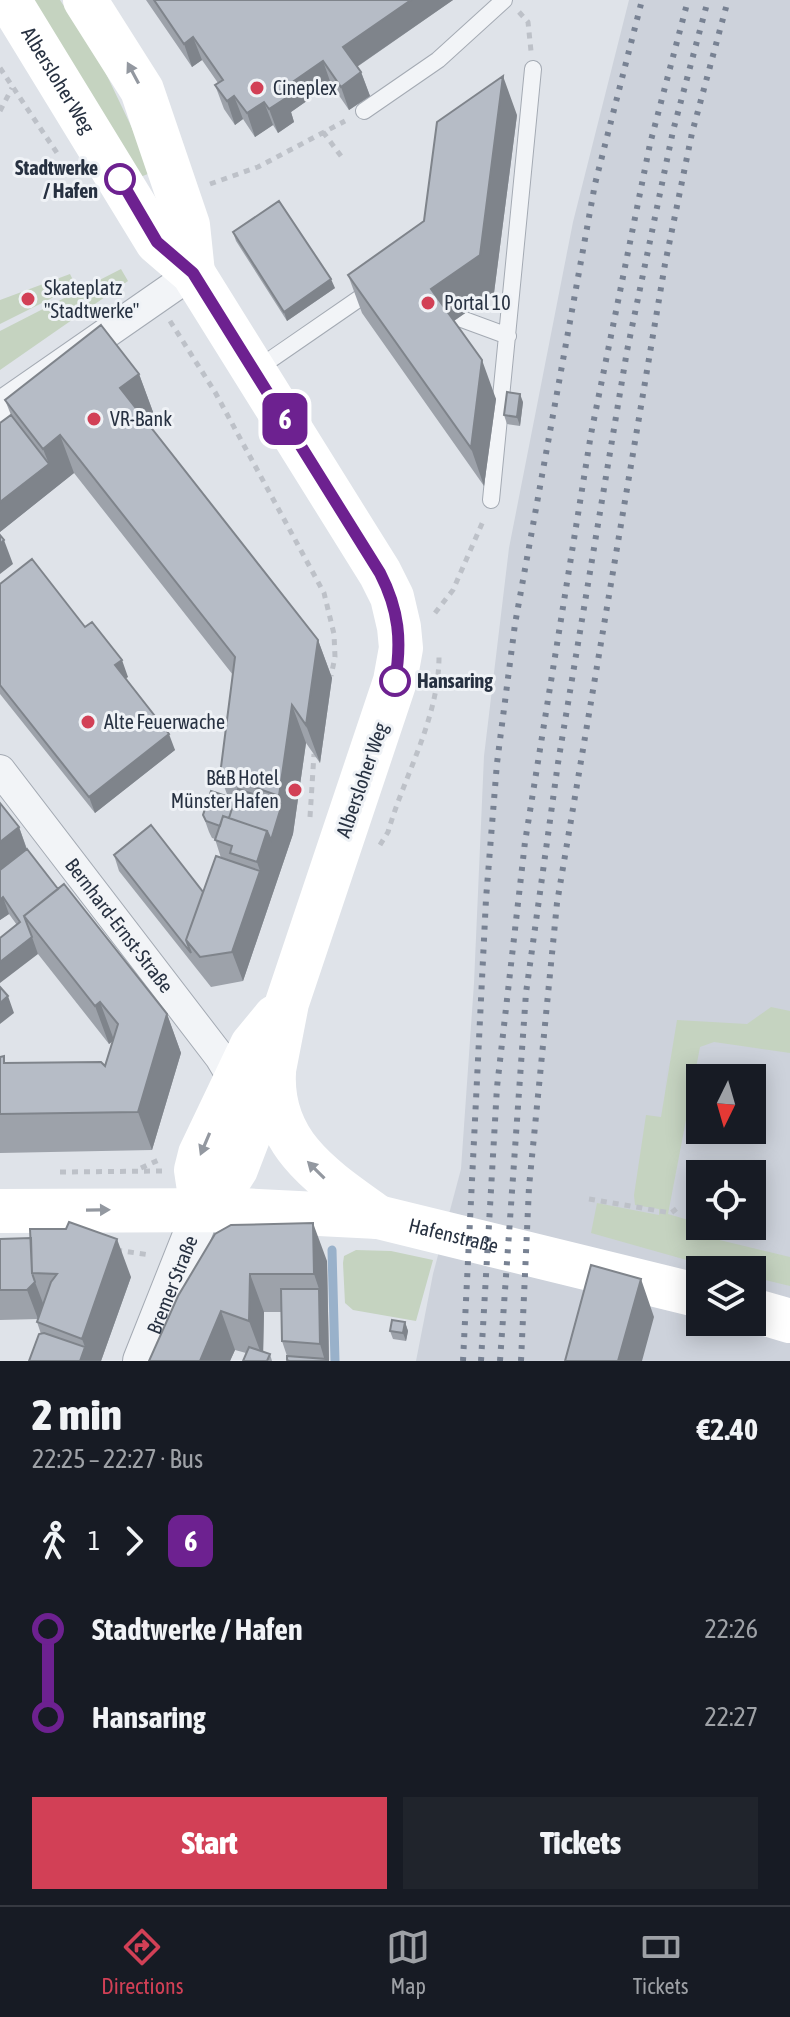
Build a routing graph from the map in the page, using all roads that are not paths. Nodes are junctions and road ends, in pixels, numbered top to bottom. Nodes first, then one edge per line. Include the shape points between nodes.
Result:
1 (9, 0) edge
2 (85, 0) edge
3 (504, 0) edge
4 (533, 69) road end
5 (364, 111) road end
6 (193, 273) junction
7 (383, 283) edge
8 (459, 318) dead end
9 (508, 336) junction
10 (254, 371) junction
11 (0, 407) edge
12 (491, 500) road end
13 (0, 770) edge
14 (254, 1076) junction
15 (202, 1210) junction
16 (0, 1211) edge
17 (378, 1217) junction
18 (686, 1293) edge
19 (766, 1314) edge
20 (790, 1321) edge
21 (142, 1361) edge

1 - 6 main road, Albersloher Weg via 157,242
6 -> 2 main road, Albersloher Weg via 188,225 142,90
3 - 5 lane via 438,60
4 - 9 lane
6 - 10 main road, Albersloher Weg
6 - 11 street
7 - 10 lane
8 - 9 lane
9 - 12 lane
10 - 14 main road, Albersloher Weg via 380,573 392,597 401,648 376,740 287,1003
13 - 14 street, Bernhard-Ernst-Straße via 76,883 213,1048
14 - 15 main road, Albersloher Weg via 236,1169
17 -> 14 main road via 326,1180 290,1139
16 -> 15 main road
15 - 17 main road, Hafenstraße
15 - 21 street, Bremer Straße
17 - 18 main road, Hafenstraße
19 - 20 main road

